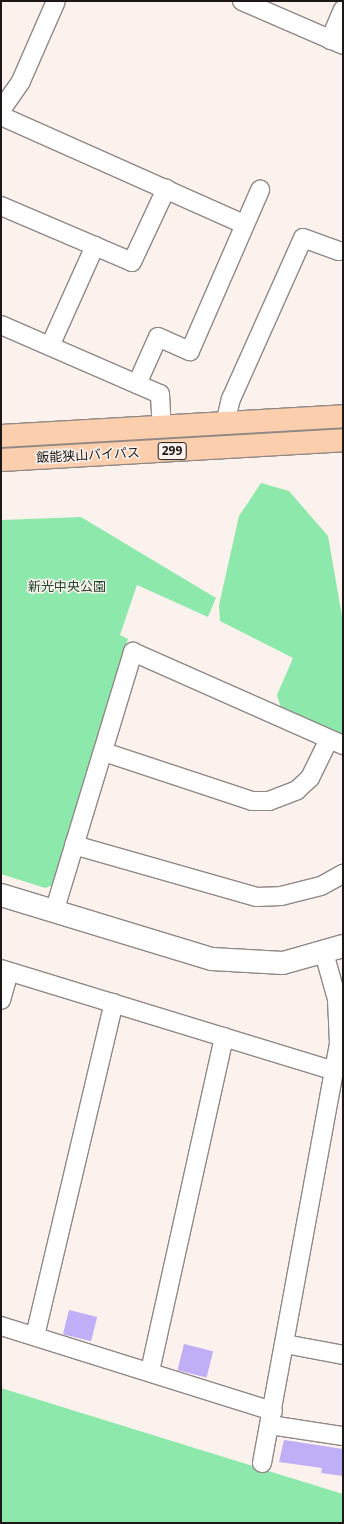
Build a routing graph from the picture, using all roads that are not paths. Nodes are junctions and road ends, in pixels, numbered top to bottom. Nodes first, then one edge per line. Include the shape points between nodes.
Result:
1 (56, 1) edge
2 (250, 3) edge
3 (343, 10) edge
4 (336, 42) edge
5 (1, 110) edge
6 (1, 116) edge
7 (166, 189) junction
8 (260, 190) dead end
9 (1, 206) edge
10 (244, 224) junction
11 (95, 246) junction
12 (339, 252) dead end
13 (1, 324) edge
14 (50, 346) junction
15 (137, 384) junction
16 (343, 416) edge
17 (225, 424) junction
18 (162, 428) junction
19 (1, 436) edge
20 (343, 440) edge
21 (1, 460) edge
22 (336, 742) edge
23 (104, 752) junction
24 (74, 845) junction
25 (343, 874) edge
26 (1, 895) edge
27 (54, 912) junction
28 (334, 950) edge
29 (5, 971) edge
30 (1, 1000) edge
31 (114, 1003) junction
32 (224, 1037) junction
33 (334, 1071) junction
34 (1, 1326) edge
35 (35, 1336) junction
36 (285, 1344) junction
37 (343, 1355) edge
38 (150, 1371) junction
39 (271, 1418) junction
40 (343, 1436) edge
41 (262, 1463) dead end

1 - 5 street via 21,81
2 - 4 street
3 - 4 street
6 - 7 street
7 - 10 street
7 - 11 street via 132,262
8 - 10 street
9 - 11 street
10 - 15 street via 190,351 158,338
11 - 14 street
12 - 17 street via 303,238 231,399
13 - 14 street
14 - 15 street
15 - 18 street via 160,394
16 - 17 highway, 飯能狭山バイパス / 299
17 - 18 highway, 飯能狭山バイパス / 299
18 - 19 highway, 飯能狭山バイパス / 299
20 - 21 highway, 飯能狭山バイパス / 299
22 - 23 street via 310,778 297,790 269,801 252,801
22 - 23 street via 133,652
23 - 24 street
24 - 25 street via 256,897 281,896 321,886
24 - 27 street
26 - 27 street
27 - 28 street via 212,959 283,963
28 - 33 street via 339,1014
29 - 30 street
29 - 31 street
31 - 32 street
31 - 35 street
32 - 33 street
32 - 38 street
33 - 36 street
34 - 35 street
35 - 38 street
36 - 37 street
36 - 39 street
38 - 39 street
39 - 40 street
39 - 41 street

